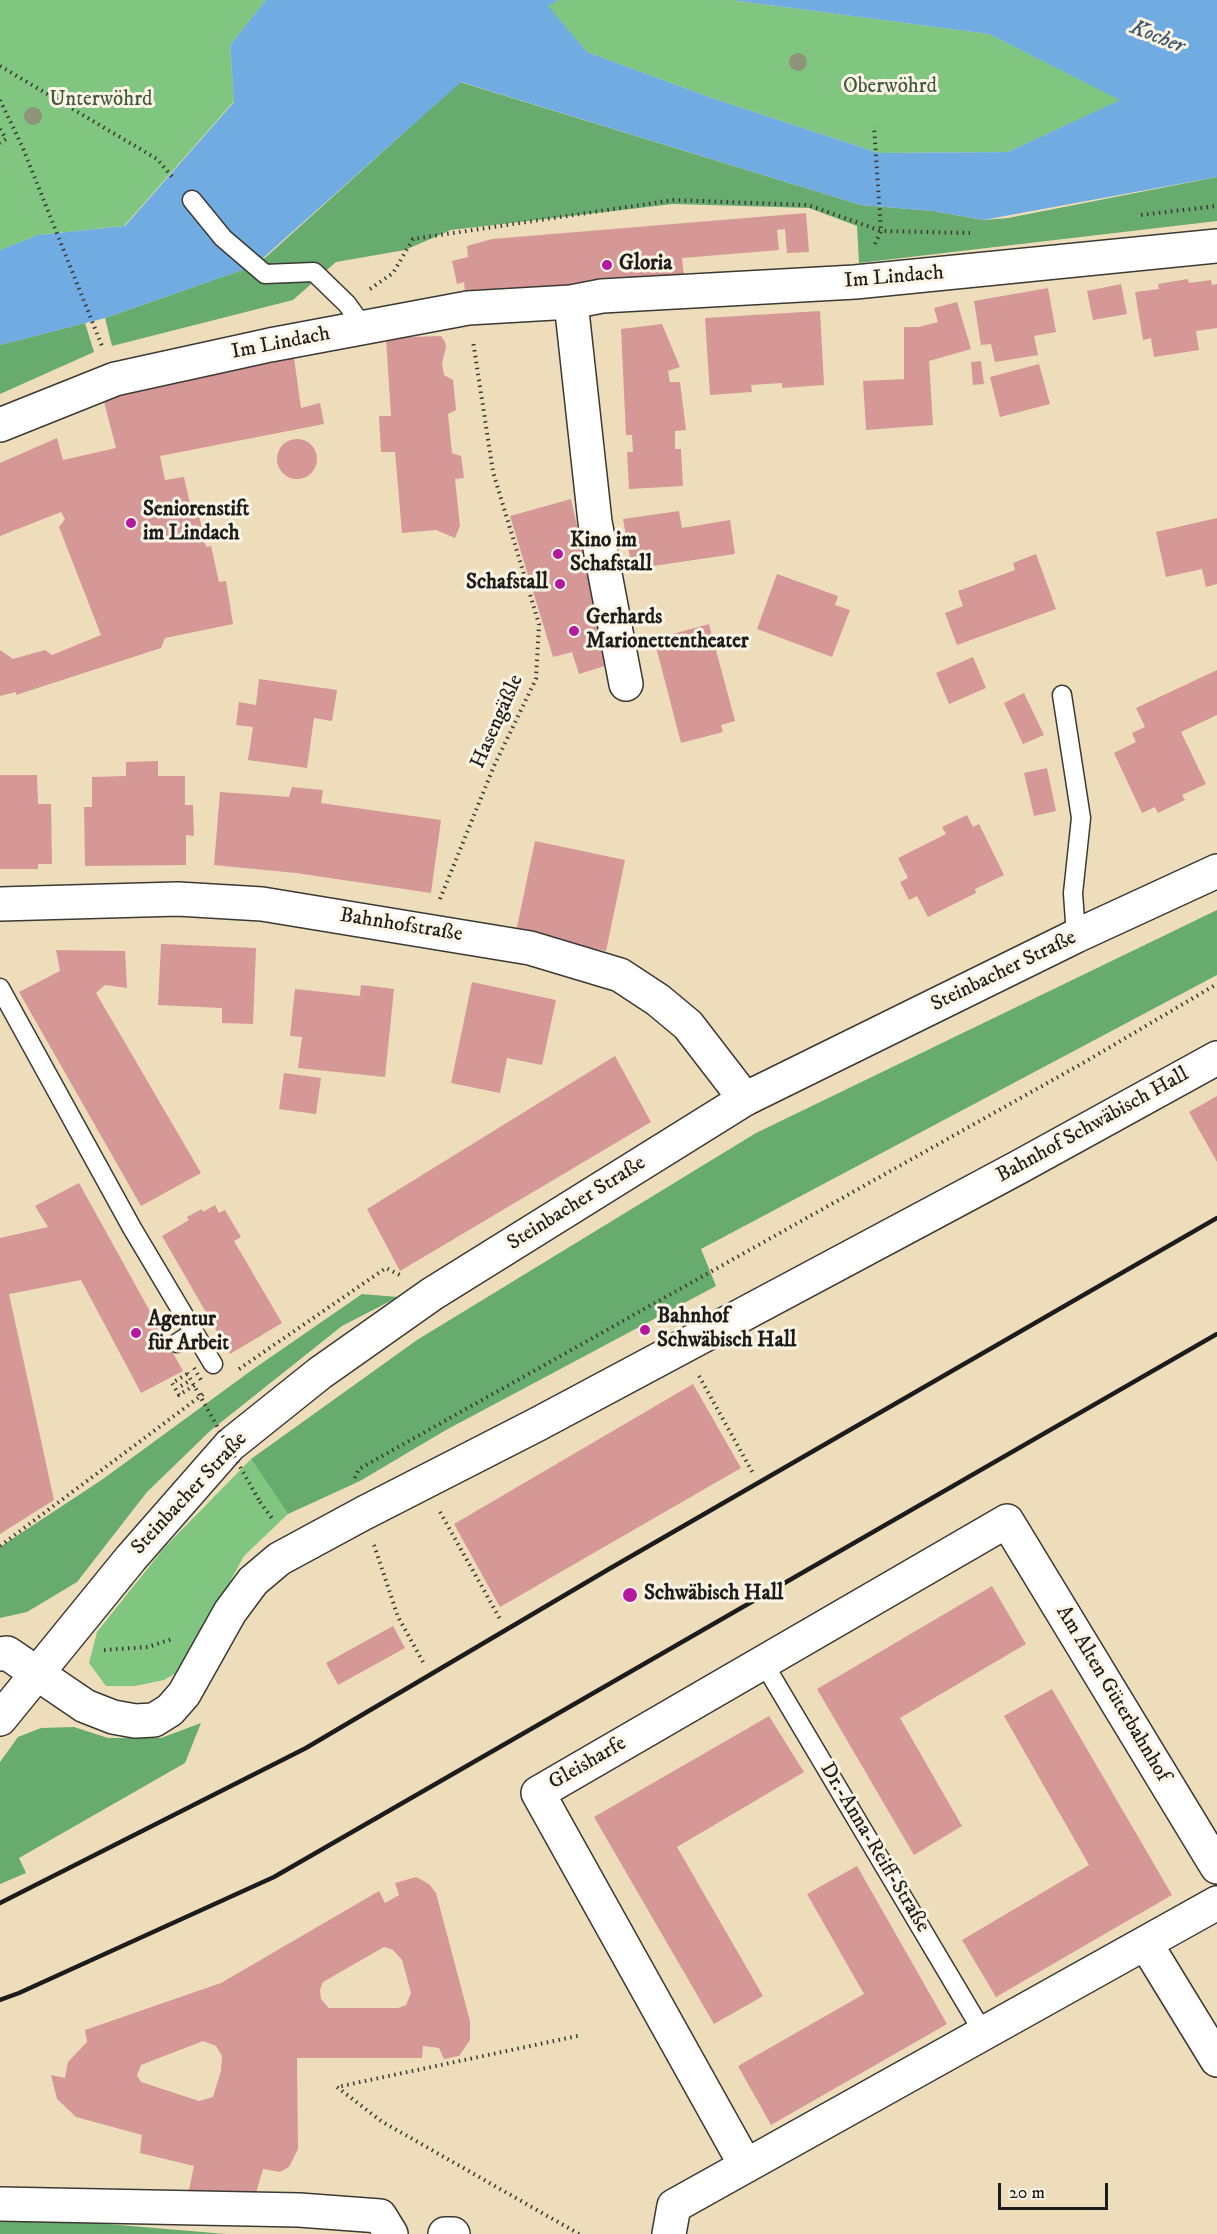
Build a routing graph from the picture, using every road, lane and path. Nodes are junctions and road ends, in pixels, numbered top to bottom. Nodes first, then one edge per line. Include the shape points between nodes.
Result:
1 (0, 66) edge
2 (0, 100) edge
3 (874, 126) dead end
4 (0, 129) edge
5 (0, 143) edge
6 (192, 200) joint
7 (1217, 246) edge
8 (572, 302) junction
9 (468, 308) junction
10 (353, 316) junction
11 (102, 348) dead end
12 (0, 425) edge
13 (626, 684) dead end
14 (1062, 695) dead end
15 (1217, 871) edge
16 (0, 904) edge
17 (428, 930) junction
18 (1076, 936) junction
19 (1217, 984) edge
20 (0, 988) edge
21 (1217, 1058) edge
22 (745, 1099) junction
23 (432, 1294) junction
24 (194, 1332) junction
25 (177, 1343) dead end
26 (213, 1364) dead end
27 (194, 1368) dead end
28 (236, 1371) dead end
29 (187, 1373) junction
30 (201, 1380) dead end
31 (207, 1390) dead end
32 (714, 1404) dead end
33 (754, 1475) dead end
34 (357, 1500) junction
35 (260, 1502) dead end
36 (1007, 1521) joint
37 (458, 1543) dead end
38 (0, 1546) edge
39 (500, 1619) dead end
40 (178, 1634) dead end
41 (96, 1650) dead end
42 (0, 1654) edge
43 (423, 1662) dead end
44 (764, 1662) junction
45 (38, 1674) junction
46 (0, 1719) edge
47 (1208, 1832) edge
48 (1217, 1867) edge
49 (1217, 1903) edge
50 (1146, 1944) junction
51 (984, 2034) junction
52 (582, 2035) dead end
53 (1217, 2060) edge
54 (746, 2166) junction
55 (0, 2204) edge
56 (672, 2220) edge
57 (390, 2234) edge
58 (445, 2234) edge
59 (453, 2234) edge
60 (579, 2234) edge

1 - 6 path via 158,159
2 - 11 path
3 - 10 path via 881,231 808,205 674,200 413,239 393,273
4 - 5 path via 6,139
6 - 10 lane via 223,238 264,274 314,272
7 - 8 street, Im Lindach via 855,282 602,296
8 - 9 street, Im Lindach
8 - 13 street via 595,522
9 - 10 street, Im Lindach
9 - 17 path, Hasengäßle via 493,472 539,624 536,680 494,766
10 - 12 street, Im Lindach via 270,345 115,379
14 - 18 lane via 1081,818 1073,893
15 - 18 street, Steinbacher Straße
16 - 17 street, Bahnhofstraße via 178,899 262,903
17 - 22 street, Bahnhofstraße via 530,948 620,975 688,1025
18 - 22 street, Steinbacher Straße
19 - 34 path via 359,1469
20 - 24 lane
21 - 34 street, Bahnhof Schwäbisch Hall via 538,1424
22 - 23 street, Steinbacher Straße
23 - 28 path via 387,1268
23 - 45 street, Steinbacher Straße via 320,1373 230,1445 131,1558
24 - 25 lane
24 - 26 lane
27 - 30 path, bridge
29 - 29 path via 182,1386 189,1389 179,1395 172,1383
29 - 35 path, bridge
31 - 38 path
32 - 33 path
34 - 43 path via 398,1617
34 - 45 street, Bahnhof Schwäbisch Hall via 253,1581 230,1612 184,1694 154,1720 113,1717 85,1706
36 - 44 street, Gleisharfe
36 - 47 street, Am Alten Güterbahnhof
37 - 39 path
40 - 41 path via 170,1641 148,1647
42 - 45 street, Bahnhof Schwäbisch Hall via 8,1653
44 - 51 lane, Dr.-Anna-Reiff-Straße
44 - 54 street, Gleisharfe via 538,1793
45 - 46 street, Steinbacher Straße
47 - 48 street, Am Alten Güterbahnhof
49 - 50 street
50 - 51 street
50 - 53 street
51 - 54 street
52 - 60 path via 338,2087 381,2121
54 - 56 street
55 - 57 street via 368,2215 380,2216
58 - 59 street

